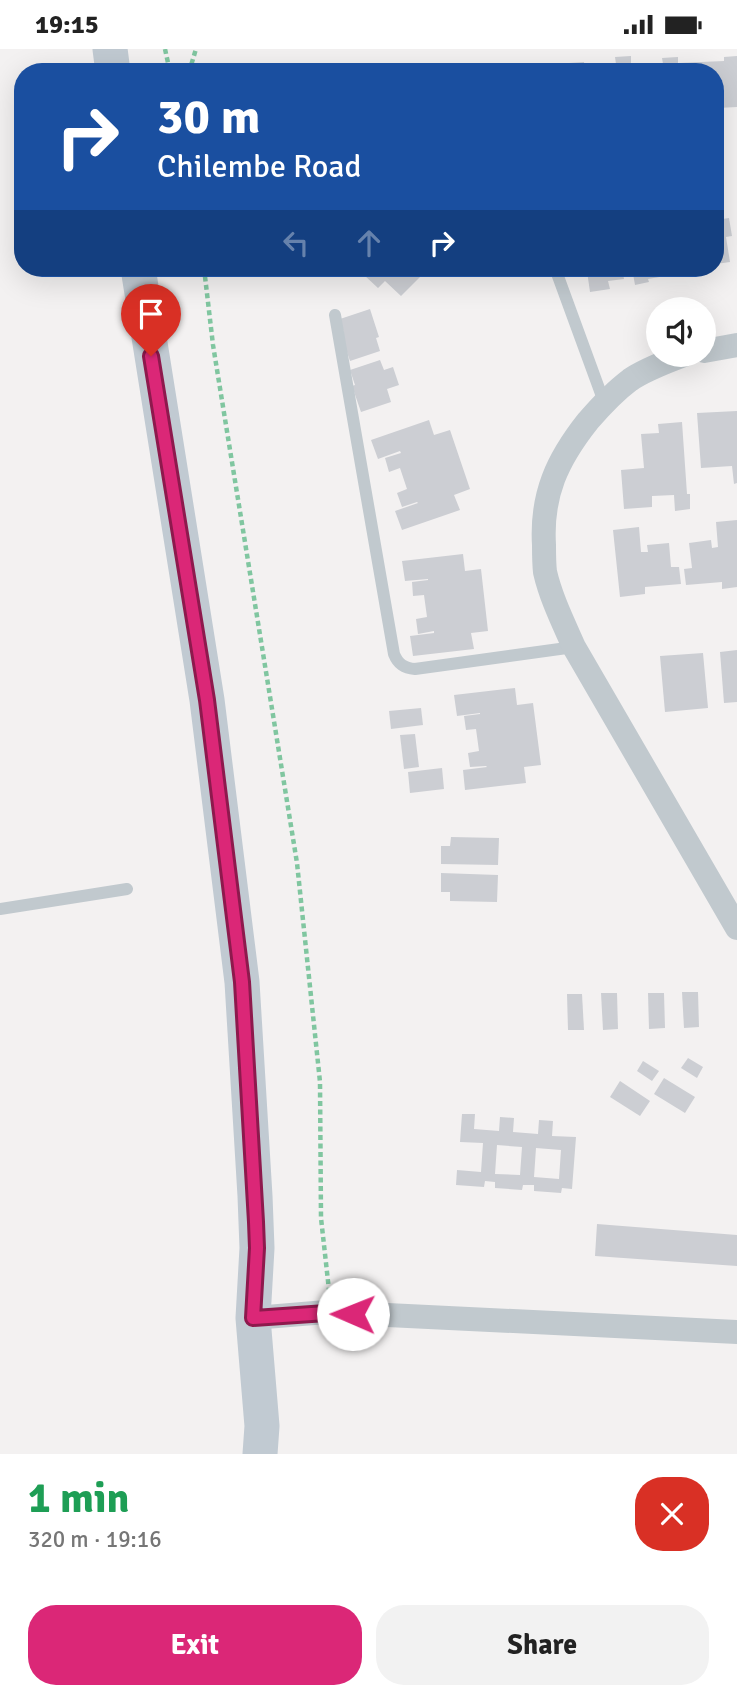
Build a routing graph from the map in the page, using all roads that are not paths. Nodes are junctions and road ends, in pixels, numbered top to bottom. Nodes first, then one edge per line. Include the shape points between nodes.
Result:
1 (139, 277) edge
2 (558, 277) edge
3 (335, 315) dead end
4 (737, 345) edge
5 (716, 349) edge
6 (655, 367) edge
7 (604, 402) junction
8 (574, 647) junction
9 (127, 889) dead end
10 (0, 909) edge
11 (737, 928) edge
12 (253, 1318) junction
13 (737, 1332) edge
14 (257, 1442) edge

1 - 12 main road via 207,700 242,982 257,1248
2 - 7 lane
3 - 8 lane via 397,660 415,669
4 - 5 street
6 - 7 street
7 - 8 street via 560,461 545,513 545,569
8 - 11 street
9 - 10 lane
12 - 13 street via 326,1313
12 - 14 main road

